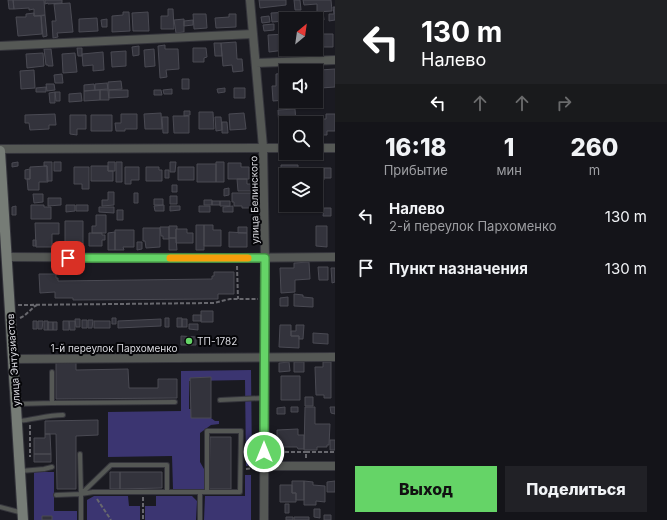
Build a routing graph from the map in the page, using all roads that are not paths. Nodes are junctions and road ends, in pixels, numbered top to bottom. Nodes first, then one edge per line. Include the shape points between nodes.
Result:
1 (250, 0) edge
2 (253, 34) junction
3 (0, 46) edge
4 (335, 60) edge
5 (256, 63) junction
6 (263, 147) junction
7 (279, 148) edge
8 (323, 148) edge
9 (335, 148) edge
10 (0, 150) edge
11 (6, 257) junction
12 (335, 257) edge
13 (265, 258) junction
14 (335, 357) edge
15 (265, 358) junction
16 (13, 359) junction
17 (52, 372) dead end
18 (264, 398) junction
19 (220, 400) dead end
20 (176, 402) dead end
21 (52, 403) junction
22 (16, 404) junction
23 (63, 415) dead end
24 (17, 421) junction
25 (80, 454) dead end
26 (264, 466) junction
27 (335, 466) edge
28 (52, 467) dead end
29 (20, 470) junction
30 (167, 492) junction
31 (200, 492) junction
32 (207, 492) junction
33 (81, 494) junction
34 (56, 495) dead end
35 (0, 507) edge
36 (23, 517) edge
37 (81, 520) edge
38 (200, 520) edge
39 (264, 520) edge

1 - 2 street, улица Белинского
2 - 3 street
2 - 5 street, улица Белинского
4 - 5 street
5 - 6 street, улица Белинского
6 - 7 street
6 - 10 street
6 - 13 street, улица Белинского
8 - 9 street
10 - 11 street, улица Энтузиастов
11 - 13 street
11 - 16 street, улица Энтузиастов
12 - 13 street
13 - 15 street, улица Белинского
14 - 15 street, 1-й переулок Пархоменко
15 - 16 street, 1-й переулок Пархоменко
15 - 18 street, улица Белинского
16 - 22 street, улица Энтузиастов
17 - 21 lane
18 - 19 lane
18 - 26 street, улица Белинского
20 - 21 lane
21 - 22 lane
22 - 24 street, улица Энтузиастов
23 - 24 lane
24 - 29 street, улица Энтузиастов
25 - 33 lane
26 - 27 street
26 - 39 street, улица Белинского
28 - 29 lane via 44,470
29 - 36 street, улица Энтузиастов
30 - 31 lane
30 - 33 lane
30 - 33 lane via 167,465 111,465
31 - 32 lane
31 - 38 lane
32 - 32 lane via 240,492 241,431 207,431
33 - 34 lane
33 - 37 lane
35 - 36 lane

